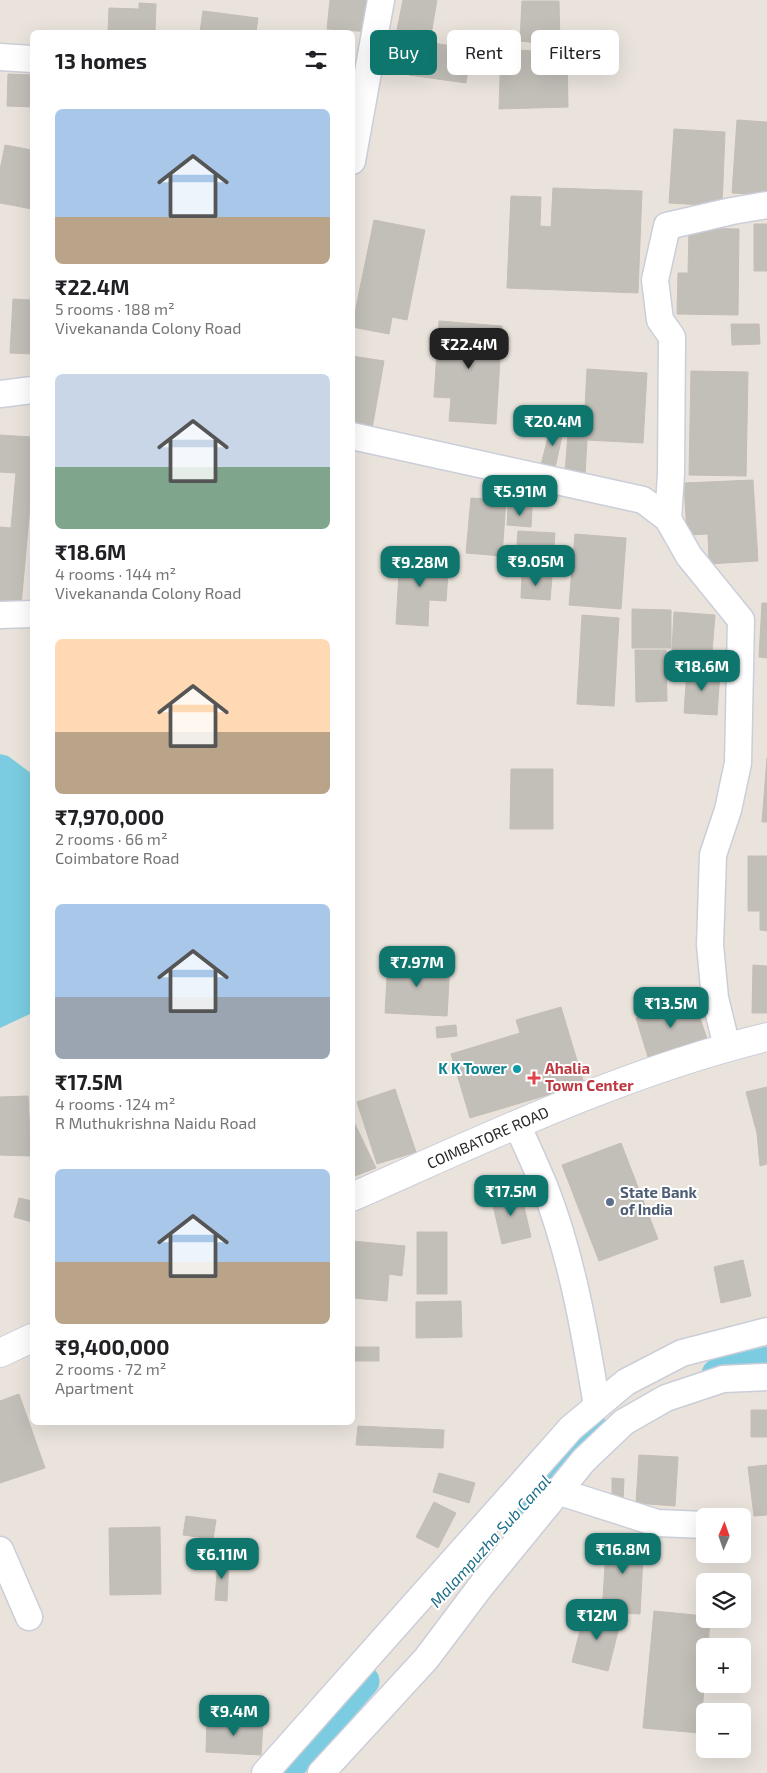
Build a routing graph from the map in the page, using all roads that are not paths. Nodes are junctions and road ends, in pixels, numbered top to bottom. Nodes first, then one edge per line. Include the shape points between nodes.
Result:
1 (381, 0) edge
2 (0, 57) edge
3 (30, 59) edge
4 (355, 141) edge
5 (767, 206) edge
6 (30, 390) edge
7 (0, 394) edge
8 (355, 437) edge
9 (668, 519) junction
10 (30, 614) edge
11 (0, 615) edge
12 (767, 1037) edge
13 (726, 1047) junction
14 (518, 1124) junction
15 (355, 1196) edge
16 (767, 1331) edge
17 (30, 1339) edge
18 (0, 1353) edge
19 (767, 1377) edge
20 (597, 1406) junction
21 (557, 1491) junction
22 (512, 1494) junction
23 (538, 1515) junction
24 (696, 1525) edge
25 (0, 1550) edge
26 (28, 1617) dead end
27 (265, 1773) edge
28 (322, 1773) edge

1 - 4 street
2 - 3 street
5 - 9 street via 667,226 655,280 660,320 672,337
6 - 7 street
8 - 9 street via 643,500
9 - 13 street via 689,556 742,620 738,763 728,810 713,855 710,945 715,998
10 - 11 street
12 - 13 main road, COIMBATORE ROAD
13 - 14 main road, COIMBATORE ROAD via 578,1098
14 - 15 main road, COIMBATORE ROAD
14 - 20 street via 545,1189 566,1254 584,1329
16 - 20 street via 682,1354 626,1382
17 - 18 main road
19 - 21 street via 723,1379 666,1398 624,1422
20 - 22 street via 571,1428
21 - 23 street
21 - 24 street via 657,1523
22 - 23 street
22 - 27 street
23 - 28 street via 426,1659
25 - 26 street

